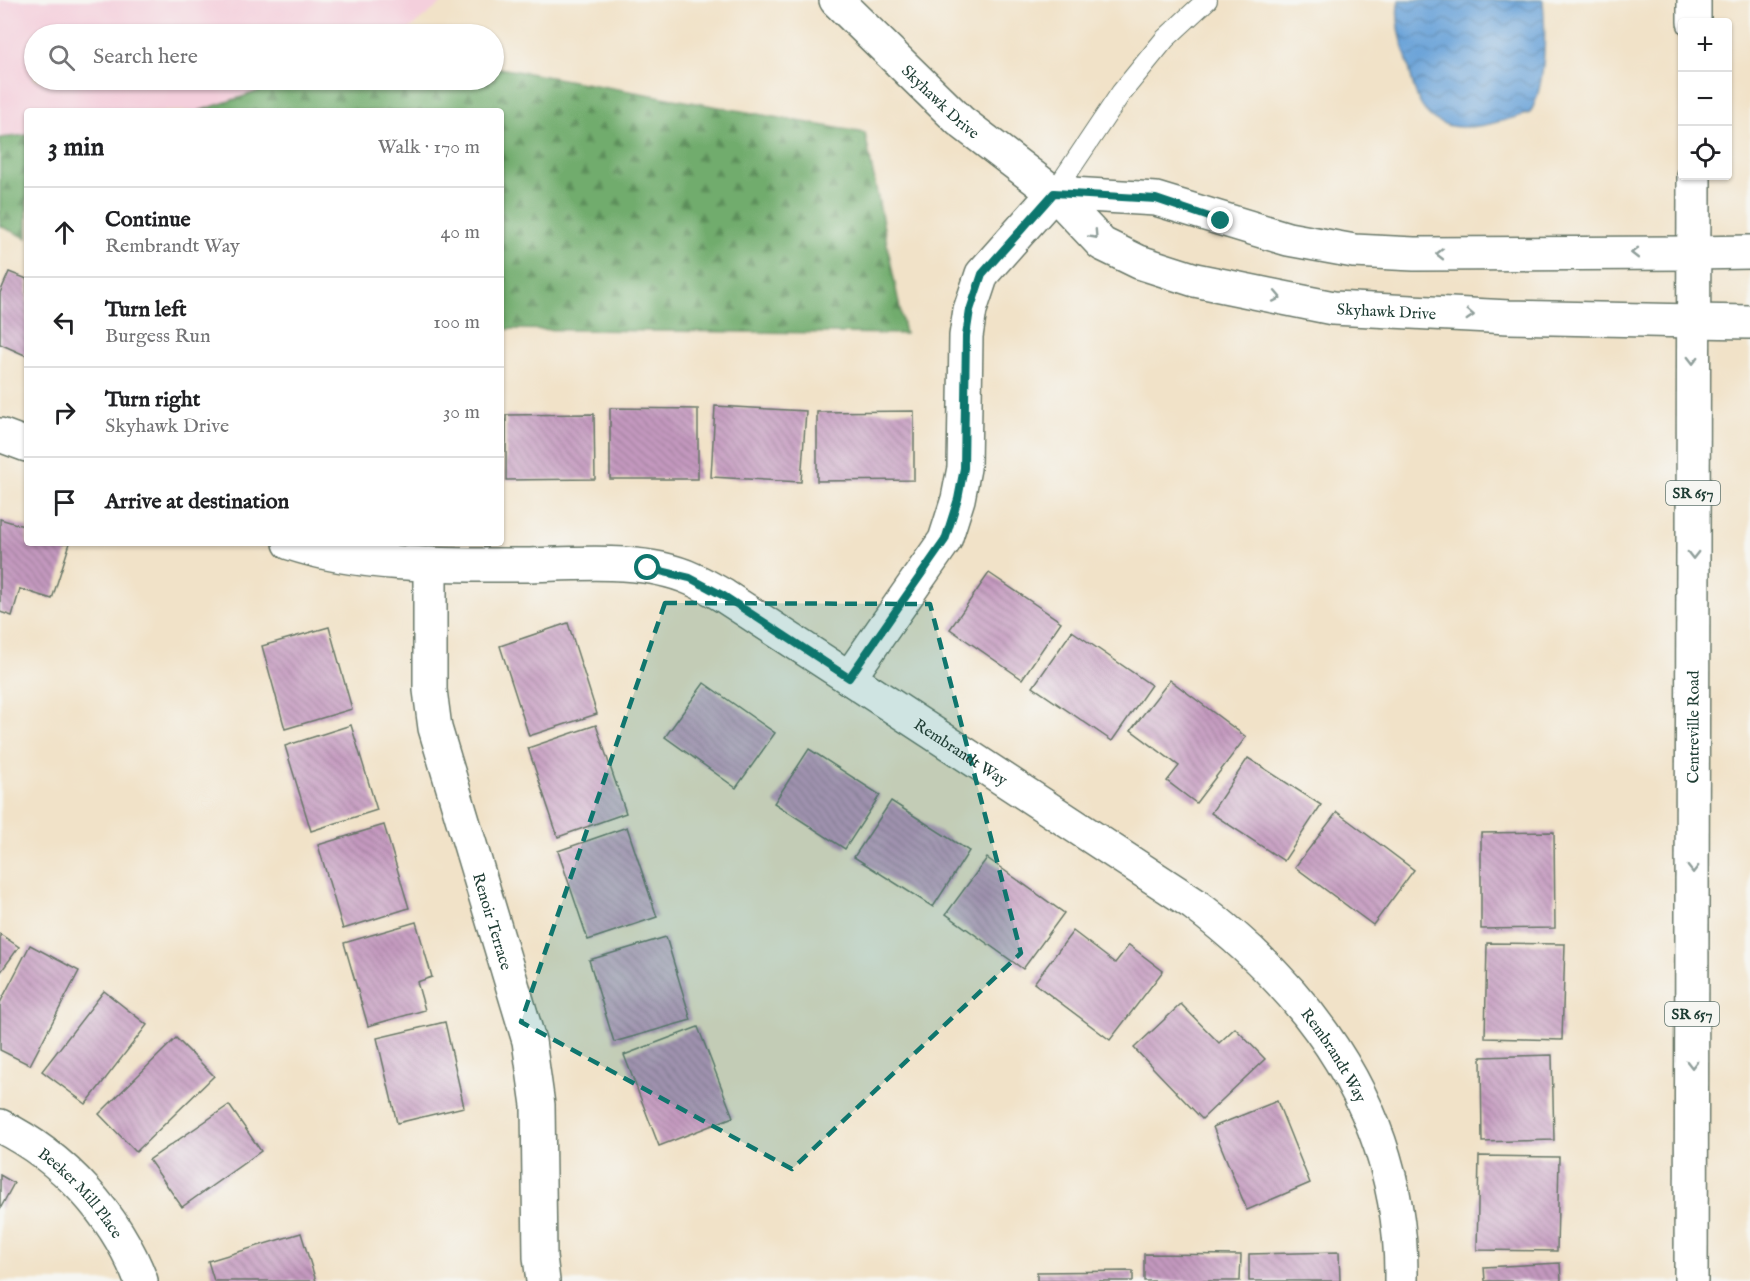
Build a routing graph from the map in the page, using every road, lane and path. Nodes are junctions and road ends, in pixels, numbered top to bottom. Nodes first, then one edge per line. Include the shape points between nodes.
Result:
1 (836, 0) edge
2 (1207, 0) edge
3 (1694, 0) edge
4 (1694, 18) edge
5 (1694, 180) edge
6 (1054, 193) junction
7 (1750, 252) edge
8 (1694, 253) junction
9 (1693, 321) junction
10 (1750, 321) edge
11 (0, 435) edge
12 (24, 444) edge
13 (304, 546) edge
14 (430, 564) junction
15 (849, 678) junction
16 (0, 1126) edge
17 (1691, 1219) junction
18 (141, 1281) edge
19 (543, 1281) edge
20 (1401, 1281) edge
21 (1675, 1281) edge
22 (1691, 1281) edge

1 - 6 street, Skyhawk Drive via 960,121
2 - 6 lane via 1165,39 1121,93
3 - 4 street
5 - 8 street, Centreville Road / SR 657
8 -> 6 street via 1414,254 1354,250 1288,239 1156,199
6 -> 9 street, Skyhawk Drive via 1102,244 1140,262 1195,280 1258,294 1333,308
6 - 15 street via 982,274 966,336 964,468 945,540
7 - 8 street
8 - 9 street, Centreville Road / SR 657
9 - 10 street, Skyhawk Drive
9 -> 17 street, Centreville Road / SR 657
11 - 12 street
13 - 14 street, Rembrandt Way via 349,556
14 - 15 street, Rembrandt Way via 606,564 690,578
14 - 19 street, Renoir Terrace via 430,690 435,728 529,1041 536,1077
15 - 20 street, Rembrandt Way via 1194,904 1231,932 1294,993 1352,1079 1375,1128 1392,1185
16 - 18 street, Beeker Mill Place via 61,1167 100,1208
17 - 21 street
17 - 22 street, Centreville Road / SR 657

